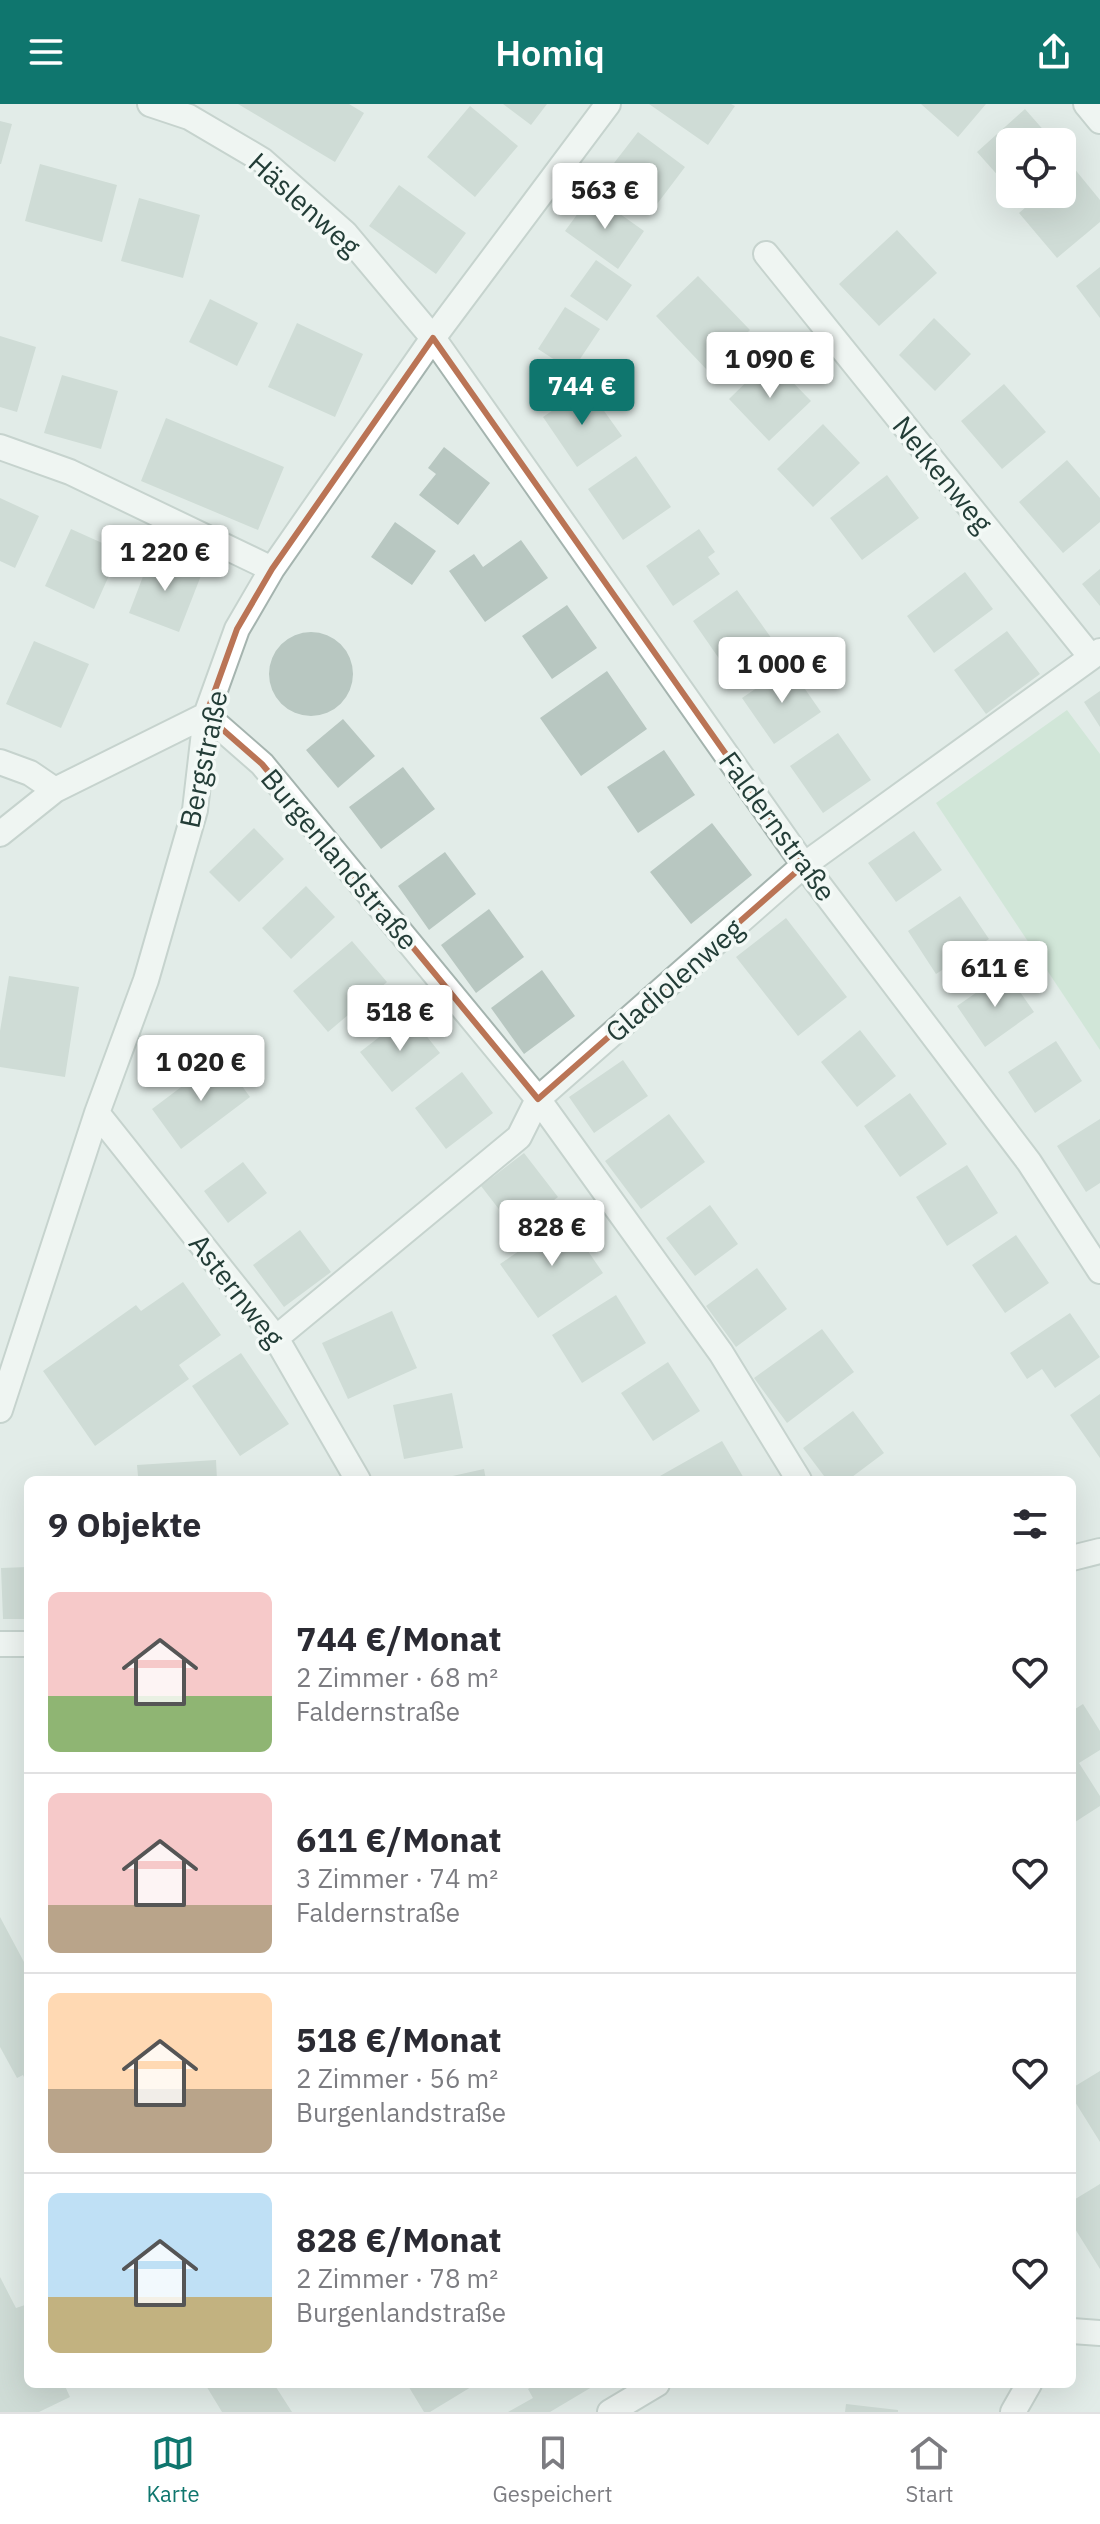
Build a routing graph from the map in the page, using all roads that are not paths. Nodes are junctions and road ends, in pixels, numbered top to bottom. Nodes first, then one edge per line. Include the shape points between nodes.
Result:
1 (150, 104) edge
2 (608, 104) edge
3 (1086, 104) edge
4 (1100, 121) edge
5 (766, 254) dead end
6 (433, 338) junction
7 (0, 447) edge
8 (272, 569) junction
9 (1095, 654) edge
10 (206, 715) junction
11 (0, 762) edge
12 (55, 790) junction
13 (0, 834) edge
14 (804, 865) junction
15 (538, 1099) junction
16 (97, 1113) junction
17 (1100, 1271) edge
18 (276, 1338) junction
19 (0, 1410) edge
20 (356, 1476) edge
21 (797, 1476) edge
22 (1100, 1551) edge
23 (1076, 1557) edge
24 (0, 1644) edge
25 (24, 1644) edge
26 (1076, 2331) edge
27 (1100, 2333) edge
28 (649, 2388) edge
29 (1027, 2388) edge
30 (610, 2412) edge
31 (1013, 2412) edge

1 - 6 street, Häslenweg via 189,117 262,160 345,233
2 - 6 street, Bergstraße
3 - 4 street
5 - 9 street, Nelkenweg
6 - 8 street, Bergstraße
6 - 14 street, Faldernstraße
7 - 8 street via 70,472
8 - 10 street, Bergstraße via 237,629
9 - 14 street, Gladiolenweg
10 - 12 street
10 - 15 street, Burgenlandstraße via 262,764
10 - 16 street, Bergstraße via 195,810 146,980
11 - 12 street
12 - 13 street
14 - 15 street, Gladiolenweg
14 - 17 street, Faldernstraße via 1029,1162
15 - 18 street, Gladiolenweg via 519,1137
15 - 21 street, Burgenlandstraße via 721,1353
16 - 18 street, Asternweg
16 - 19 street, Bergstraße
18 - 20 street, Asternweg
22 - 23 street
24 - 25 street
26 - 27 street
28 - 30 street
29 - 31 street

